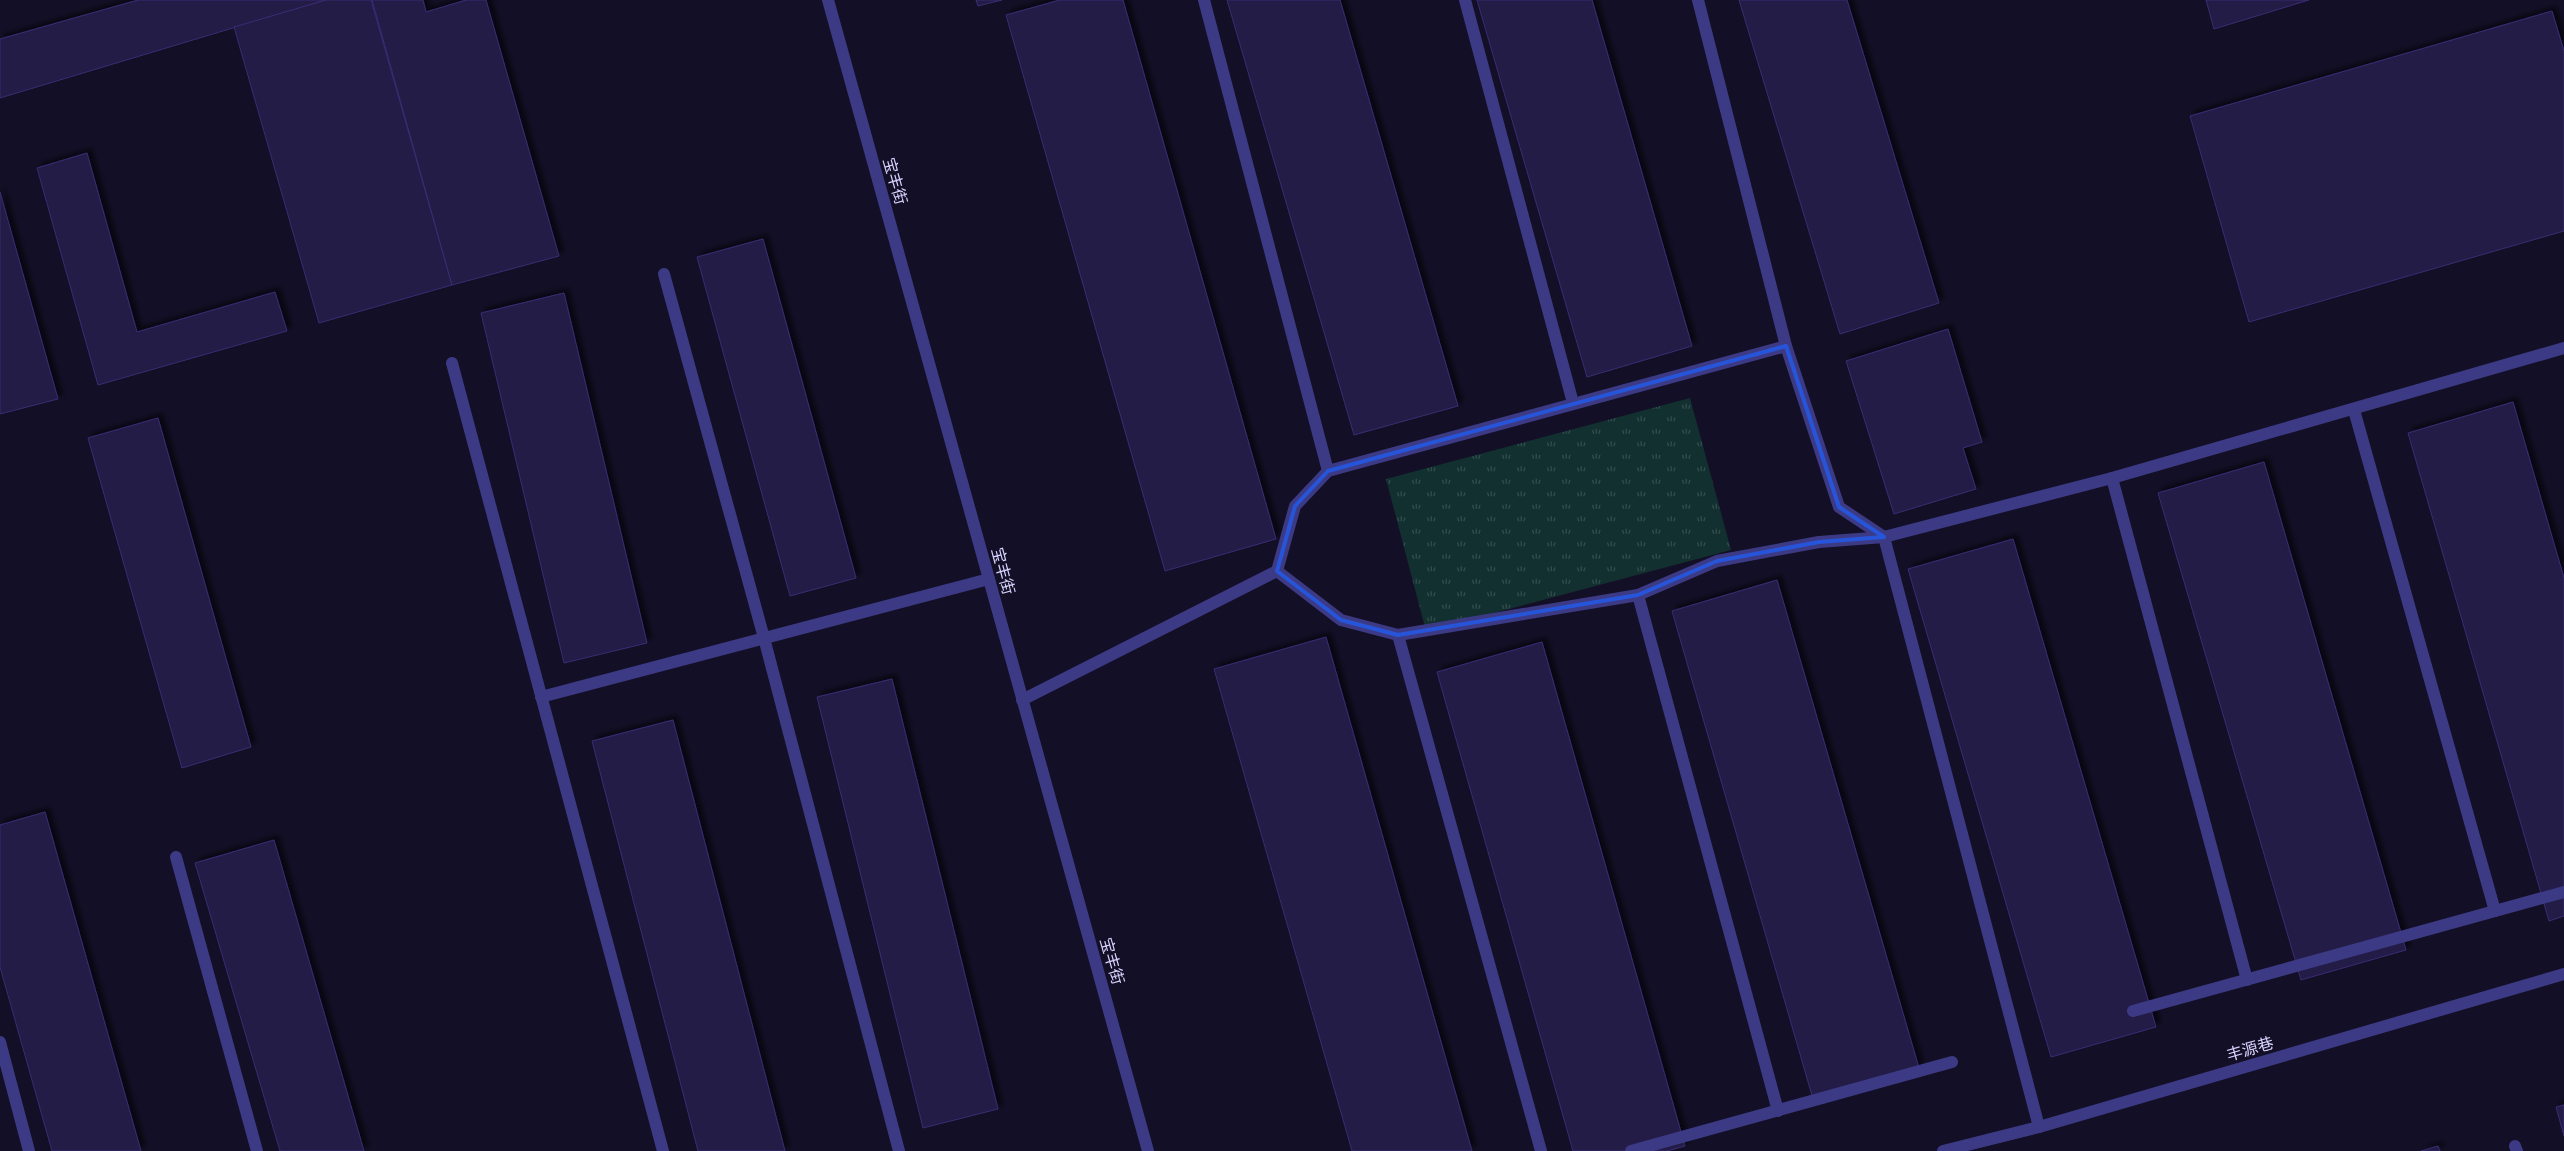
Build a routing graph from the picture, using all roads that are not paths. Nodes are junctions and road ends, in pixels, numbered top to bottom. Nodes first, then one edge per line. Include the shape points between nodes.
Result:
1 (828, 0) edge
2 (1204, 0) edge
3 (1465, 0) edge
4 (1698, 0) edge
5 (664, 274) dead end
6 (1786, 346) junction
7 (2564, 348) edge
8 (452, 363) dead end
9 (1573, 403) junction
10 (2354, 410) junction
11 (1328, 471) junction
12 (2112, 478) junction
13 (1884, 537) junction
14 (1277, 571) junction
15 (989, 579) junction
16 (1638, 595) junction
17 (1398, 635) junction
18 (764, 638) junction
19 (542, 697) junction
20 (1022, 700) junction
21 (176, 856) dead end
22 (2564, 892) edge
23 (2494, 911) junction
24 (2564, 974) edge
25 (2247, 980) junction
26 (2133, 1011) dead end
27 (0, 1042) edge
28 (1952, 1062) dead end
29 (1778, 1111) junction
30 (2039, 1126) junction
31 (29, 1151) edge
32 (257, 1151) edge
33 (663, 1151) edge
34 (900, 1151) edge
35 (1148, 1151) edge
36 (1540, 1151) edge
37 (1631, 1151) edge
38 (1944, 1151) edge

1 - 15 street, 宝丰街
2 - 11 street
3 - 9 street
4 - 6 street
5 - 18 street
6 - 9 street
6 - 13 street via 1840,507
7 - 10 street
8 - 19 street
9 - 11 street
10 - 12 street
10 - 23 street
11 - 14 street via 1295,506
12 - 13 street
12 - 25 street
13 - 16 street via 1818,542 1717,561
13 - 30 street
14 - 17 street via 1342,620
14 - 20 street
15 - 18 street
15 - 20 street, 宝丰街
16 - 17 street
16 - 29 street
17 - 36 street
18 - 19 street
18 - 34 street
19 - 33 street
20 - 35 street, 宝丰街
21 - 32 street
22 - 23 street
23 - 25 street
24 - 30 street, 丰源巷
25 - 26 street
27 - 31 street
28 - 29 street
29 - 37 street
30 - 38 street, 丰源巷

